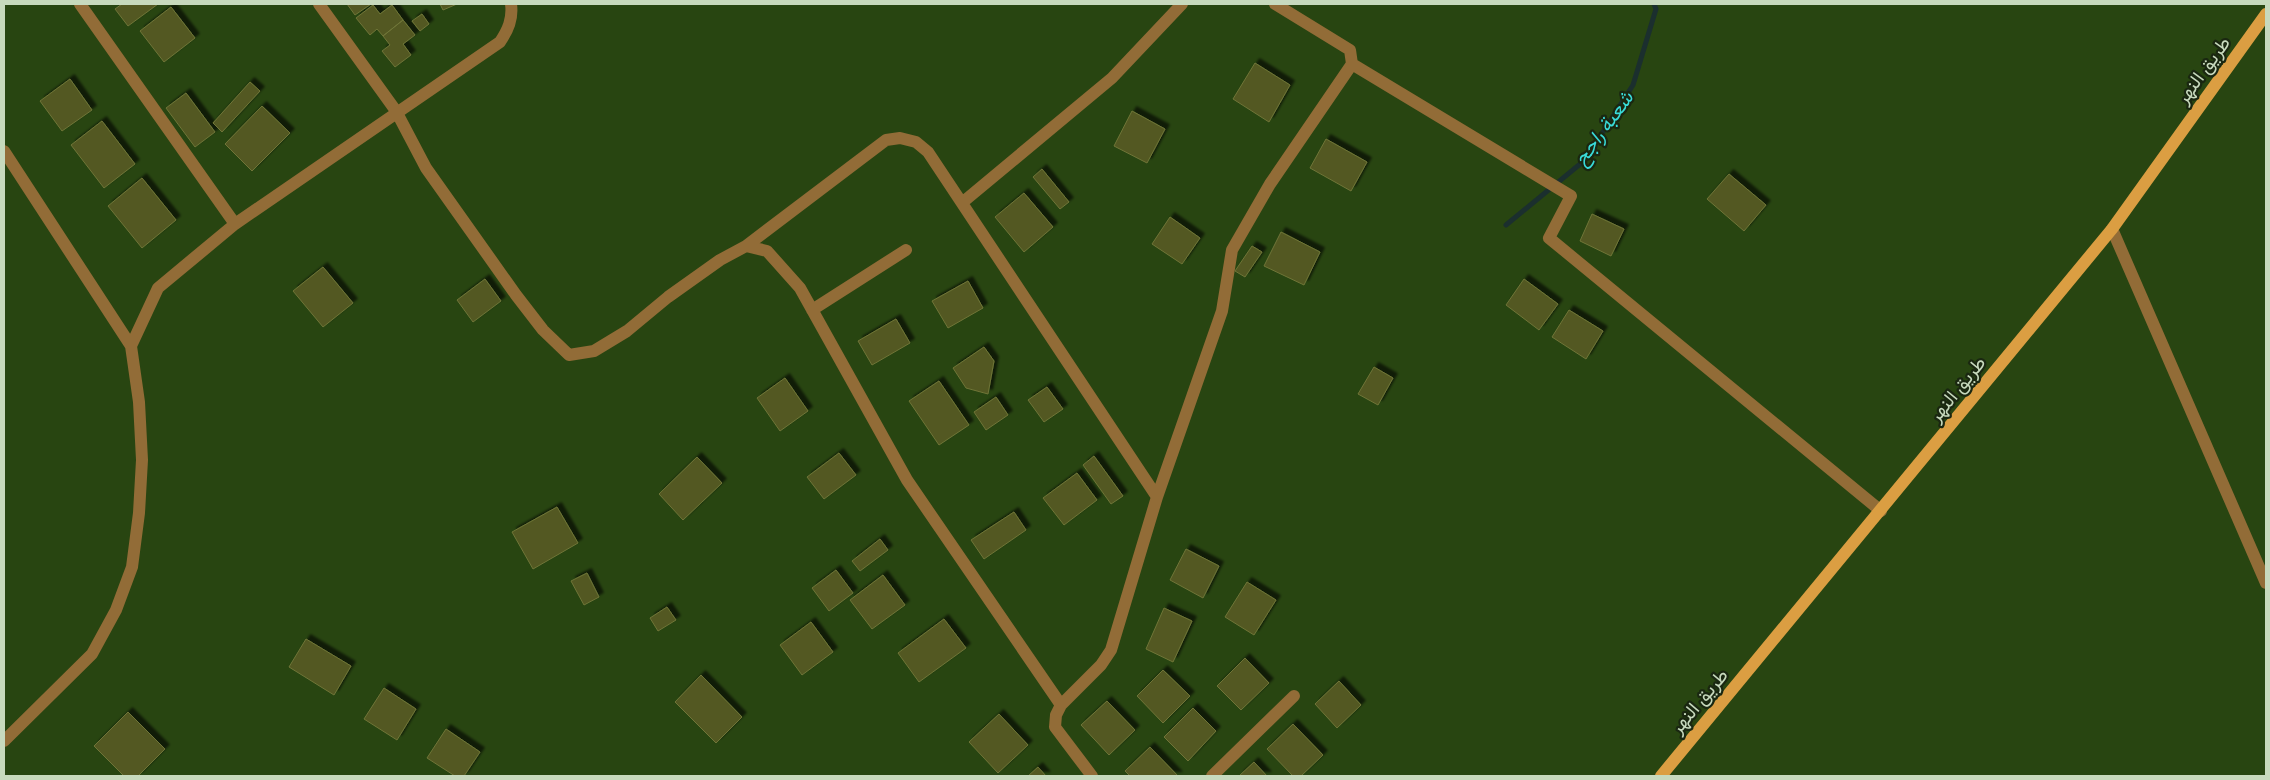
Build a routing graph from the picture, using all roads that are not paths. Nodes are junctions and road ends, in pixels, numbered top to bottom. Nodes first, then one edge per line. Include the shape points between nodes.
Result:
1 (80, 4) edge
2 (320, 4) edge
3 (511, 4) edge
4 (1182, 4) edge
5 (1275, 4) edge
6 (2266, 14) edge
7 (1352, 64) junction
8 (396, 112) junction
9 (4, 151) edge
10 (963, 202) junction
11 (235, 224) junction
12 (2112, 229) junction
13 (746, 246) junction
14 (906, 250) dead end
15 (812, 310) junction
16 (131, 346) junction
17 (1157, 497) junction
18 (1882, 511) junction
19 (2266, 583) edge
20 (1294, 696) dead end
21 (1060, 705) junction
22 (4, 741) edge
23 (1092, 776) edge
24 (1212, 776) edge
25 (1661, 776) edge

1 - 11 street
2 - 8 street
3 - 8 street via 508,29 500,42
4 - 10 street via 1112,78
5 - 7 street via 1350,50
6 - 12 main road, طريق النهر
7 - 17 street via 1270,184 1232,250 1222,311
7 - 18 street via 1571,196 1549,238
8 - 11 street
8 - 13 street via 426,168 516,295 542,330 570,355 594,351 627,331 668,297 720,260
9 - 16 street
10 - 13 street via 928,152 916,142 900,138 886,140
10 - 17 street
11 - 16 street via 158,288
12 - 18 main road, طريق النهر
12 - 19 street
13 - 15 street via 767,251 800,288
14 - 15 street
15 - 21 street via 907,480
16 - 22 street via 139,402 142,460 132,568 116,610 92,654
17 - 21 street via 1111,650 1101,665
18 - 25 main road, طريق النهر
20 - 24 street
21 - 23 street via 1055,727

